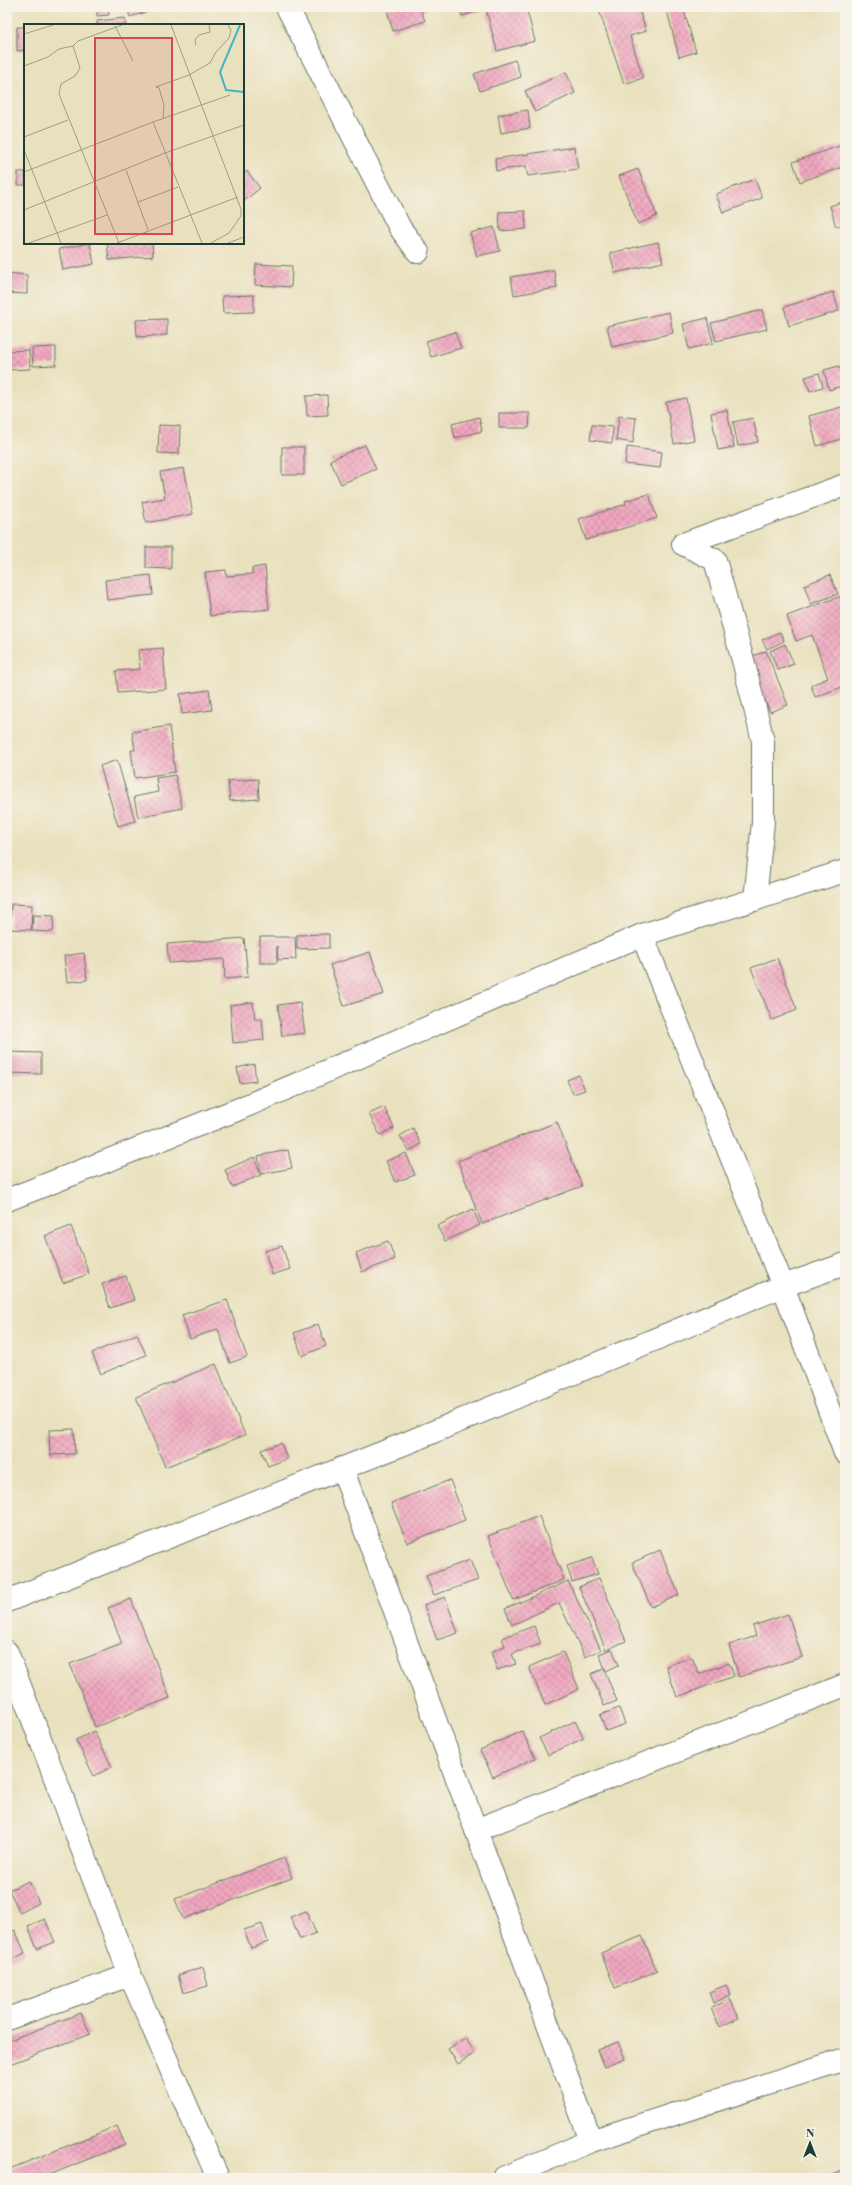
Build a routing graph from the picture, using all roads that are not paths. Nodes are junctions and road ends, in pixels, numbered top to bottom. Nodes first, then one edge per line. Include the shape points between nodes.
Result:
1 (287, 7) edge
2 (418, 252) dead end
3 (845, 485) edge
4 (845, 871) edge
5 (755, 900) junction
6 (642, 935) junction
7 (7, 1200) edge
8 (845, 1264) edge
9 (782, 1286) junction
10 (845, 1453) edge
11 (342, 1468) junction
12 (7, 1600) edge
13 (7, 1652) edge
14 (845, 1685) edge
15 (476, 1830) junction
16 (130, 1975) junction
17 (7, 2019) edge
18 (845, 2059) edge
19 (591, 2141) junction
20 (218, 2178) edge
21 (503, 2178) edge

1 - 2 street via 400,228
3 - 5 street via 683,544 714,560 763,741 763,822
4 - 5 street
5 - 6 street
6 - 7 street via 239,1109
6 - 9 street
8 - 9 street
9 - 10 street
9 - 11 street
11 - 12 street
11 - 15 street
13 - 16 street
14 - 15 street
15 - 19 street
16 - 17 street
16 - 20 street
18 - 19 street
19 - 21 street

